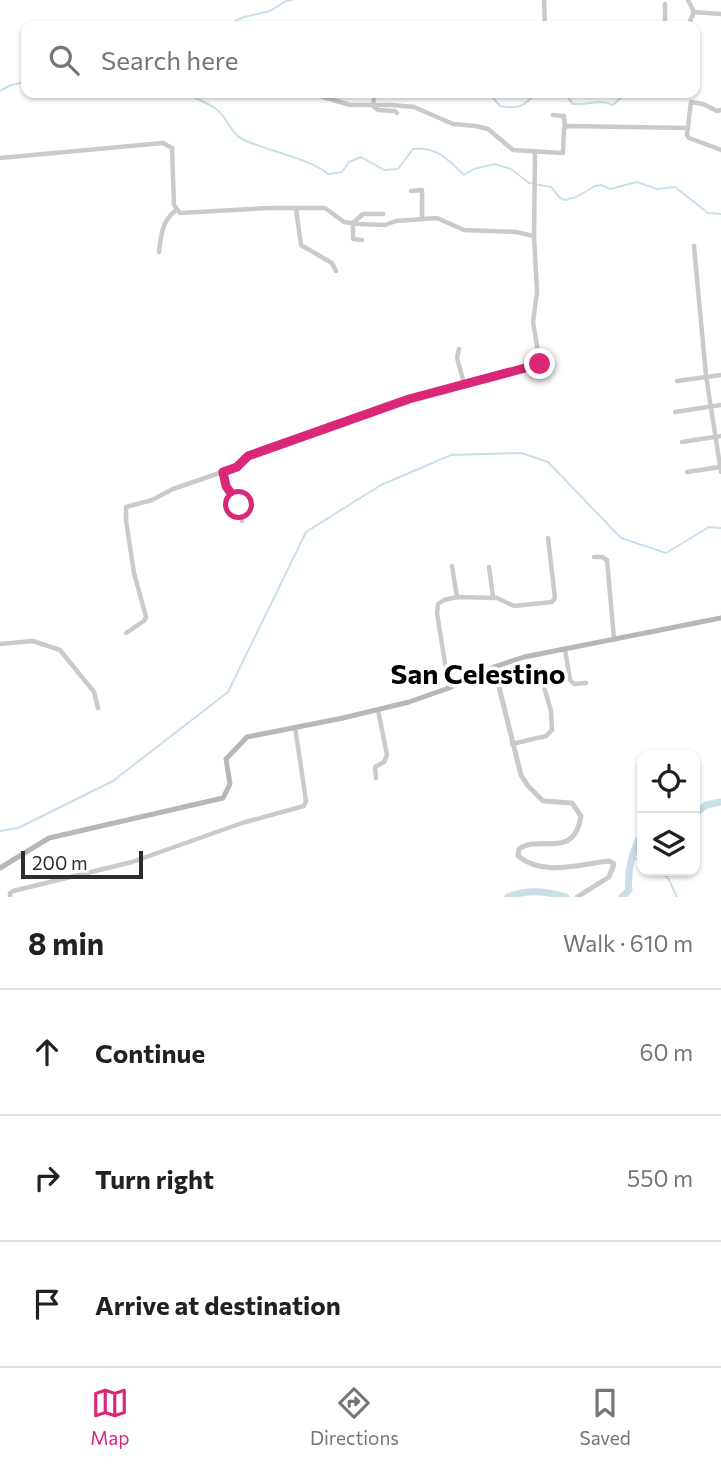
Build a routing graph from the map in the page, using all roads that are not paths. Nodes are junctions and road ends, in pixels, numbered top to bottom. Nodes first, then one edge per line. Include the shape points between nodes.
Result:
1 (544, 0) edge
2 (688, 0) edge
3 (665, 4) dead end
4 (694, 12) junction
5 (721, 14) edge
6 (545, 21) edge
7 (664, 21) edge
8 (691, 21) edge
9 (327, 98) edge
10 (373, 98) edge
11 (372, 105) junction
12 (721, 110) edge
13 (397, 113) dead end
14 (553, 115) dead end
15 (565, 127) junction
16 (688, 128) junction
17 (721, 150) edge
18 (535, 152) junction
19 (0, 158) edge
20 (411, 191) dead end
21 (296, 209) junction
22 (176, 210) junction
23 (383, 214) dead end
24 (422, 219) junction
25 (353, 223) junction
26 (534, 236) junction
27 (362, 240) dead end
28 (694, 246) dead end
29 (159, 252) dead end
30 (335, 271) dead end
31 (460, 349) dead end
32 (721, 374) edge
33 (706, 376) junction
34 (677, 381) dead end
35 (464, 383) junction
36 (721, 405) edge
37 (711, 406) junction
38 (676, 412) dead end
39 (718, 436) edge
40 (682, 442) dead end
41 (721, 469) edge
42 (223, 472) junction
43 (687, 472) dead end
44 (242, 522) dead end
45 (548, 538) dead end
46 (594, 557) dead end
47 (452, 565) dead end
48 (489, 567) dead end
49 (457, 597) junction
50 (493, 597) junction
51 (721, 618) edge
52 (126, 632) dead end
53 (614, 639) junction
54 (0, 644) edge
55 (565, 649) junction
56 (494, 667) junction
57 (542, 680) dead end
58 (586, 683) dead end
59 (449, 688) junction
60 (98, 708) dead end
61 (378, 710) junction
62 (295, 727) junction
63 (512, 744) junction
64 (376, 778) dead end
65 (0, 868) edge
66 (579, 896) edge
67 (10, 897) edge

1 - 6 street
2 - 4 street
3 - 7 street
4 - 5 street
4 - 8 street
9 - 11 street
10 - 11 street
11 - 13 street
11 - 18 street via 414,107 453,124 482,127 511,149
12 - 16 street via 691,102
14 - 15 street via 564,116
15 - 16 street
15 - 18 street via 564,152
16 - 17 street via 689,138
18 - 26 street
19 - 22 street via 168,144 174,155
20 - 24 street via 422,190
21 - 22 street via 186,214
21 - 25 street via 325,208
21 - 30 street via 301,245 332,263
22 - 29 street via 162,228
23 - 25 street via 363,214
24 - 25 street via 386,225
24 - 26 street via 441,219 464,230
25 - 27 street via 354,239
26 - 35 street via 537,292 533,322 540,364
28 - 33 street
31 - 35 street via 457,358
32 - 33 street
33 - 34 street
33 - 37 street
35 - 42 street via 258,452
36 - 37 street
37 - 38 street
37 - 39 street
39 - 40 street
39 - 41 street
41 - 43 street
42 - 44 street
42 - 52 street via 126,507 134,573 146,617
45 - 50 street via 554,600 514,606
46 - 53 street via 605,558 608,564
47 - 49 street
48 - 50 street
49 - 50 street
49 - 59 street via 440,602 437,608
51 - 53 main road
53 - 55 main road
54 - 60 street via 33,641 60,650 94,692
55 - 56 main road
55 - 58 street via 570,680
56 - 59 main road
56 - 63 street
57 - 63 street via 552,730 546,736
59 - 61 main road
61 - 62 main road
61 - 64 street via 387,755 375,767
62 - 65 main road via 243,741 226,759 230,784 223,797 49,838
62 - 67 street via 304,806 242,822 132,862 13,891
63 - 66 street via 521,775 538,797 548,803 572,803 581,816 576,830 561,844 530,844 519,849 518,856 552,868 609,860 614,864 609,877

